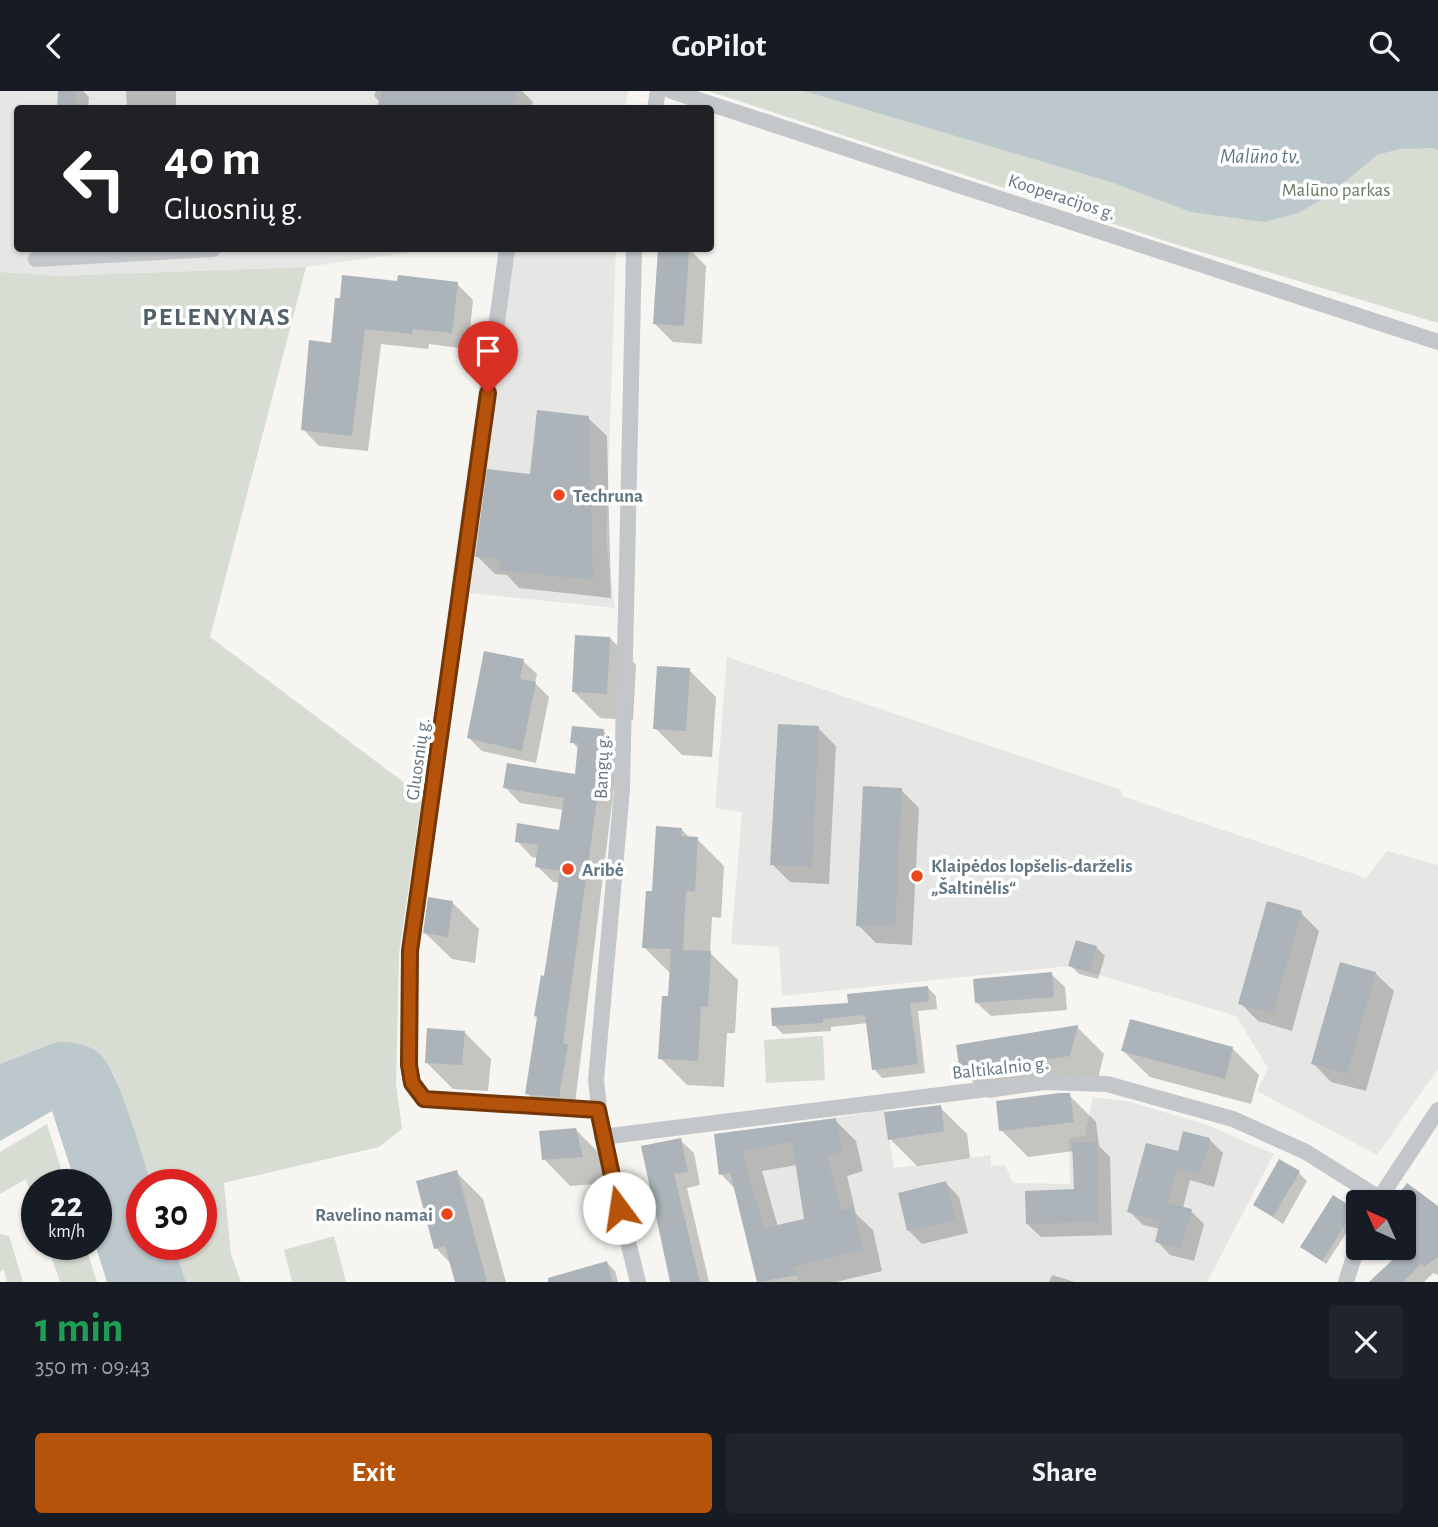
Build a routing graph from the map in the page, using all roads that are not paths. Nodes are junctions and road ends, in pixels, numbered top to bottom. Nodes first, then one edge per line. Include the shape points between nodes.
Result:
1 (671, 91) edge
2 (714, 105) edge
3 (714, 105) edge
4 (160, 252) edge
5 (507, 252) edge
6 (634, 252) edge
7 (36, 259) dead end
8 (1438, 342) edge
9 (598, 1110) junction
10 (1438, 1110) edge
11 (602, 1136) junction
12 (1363, 1190) edge
13 (1385, 1190) edge
14 (1353, 1260) edge
15 (638, 1282) edge
16 (1346, 1282) edge

1 - 3 street, Kooperacijos g.
2 - 8 street, Kooperacijos g.
4 - 7 street
5 - 9 street, Gluosnių g. via 410,951 409,1065 412,1083 424,1099
6 - 9 street, Bangų g. via 622,789 598,1037
9 - 11 street, Bangų g.
10 - 13 street
11 - 12 street, Baltikalnio g. via 1076,1081 1107,1084 1233,1119 1306,1152
11 - 15 street, Bangų g.
14 - 16 street

